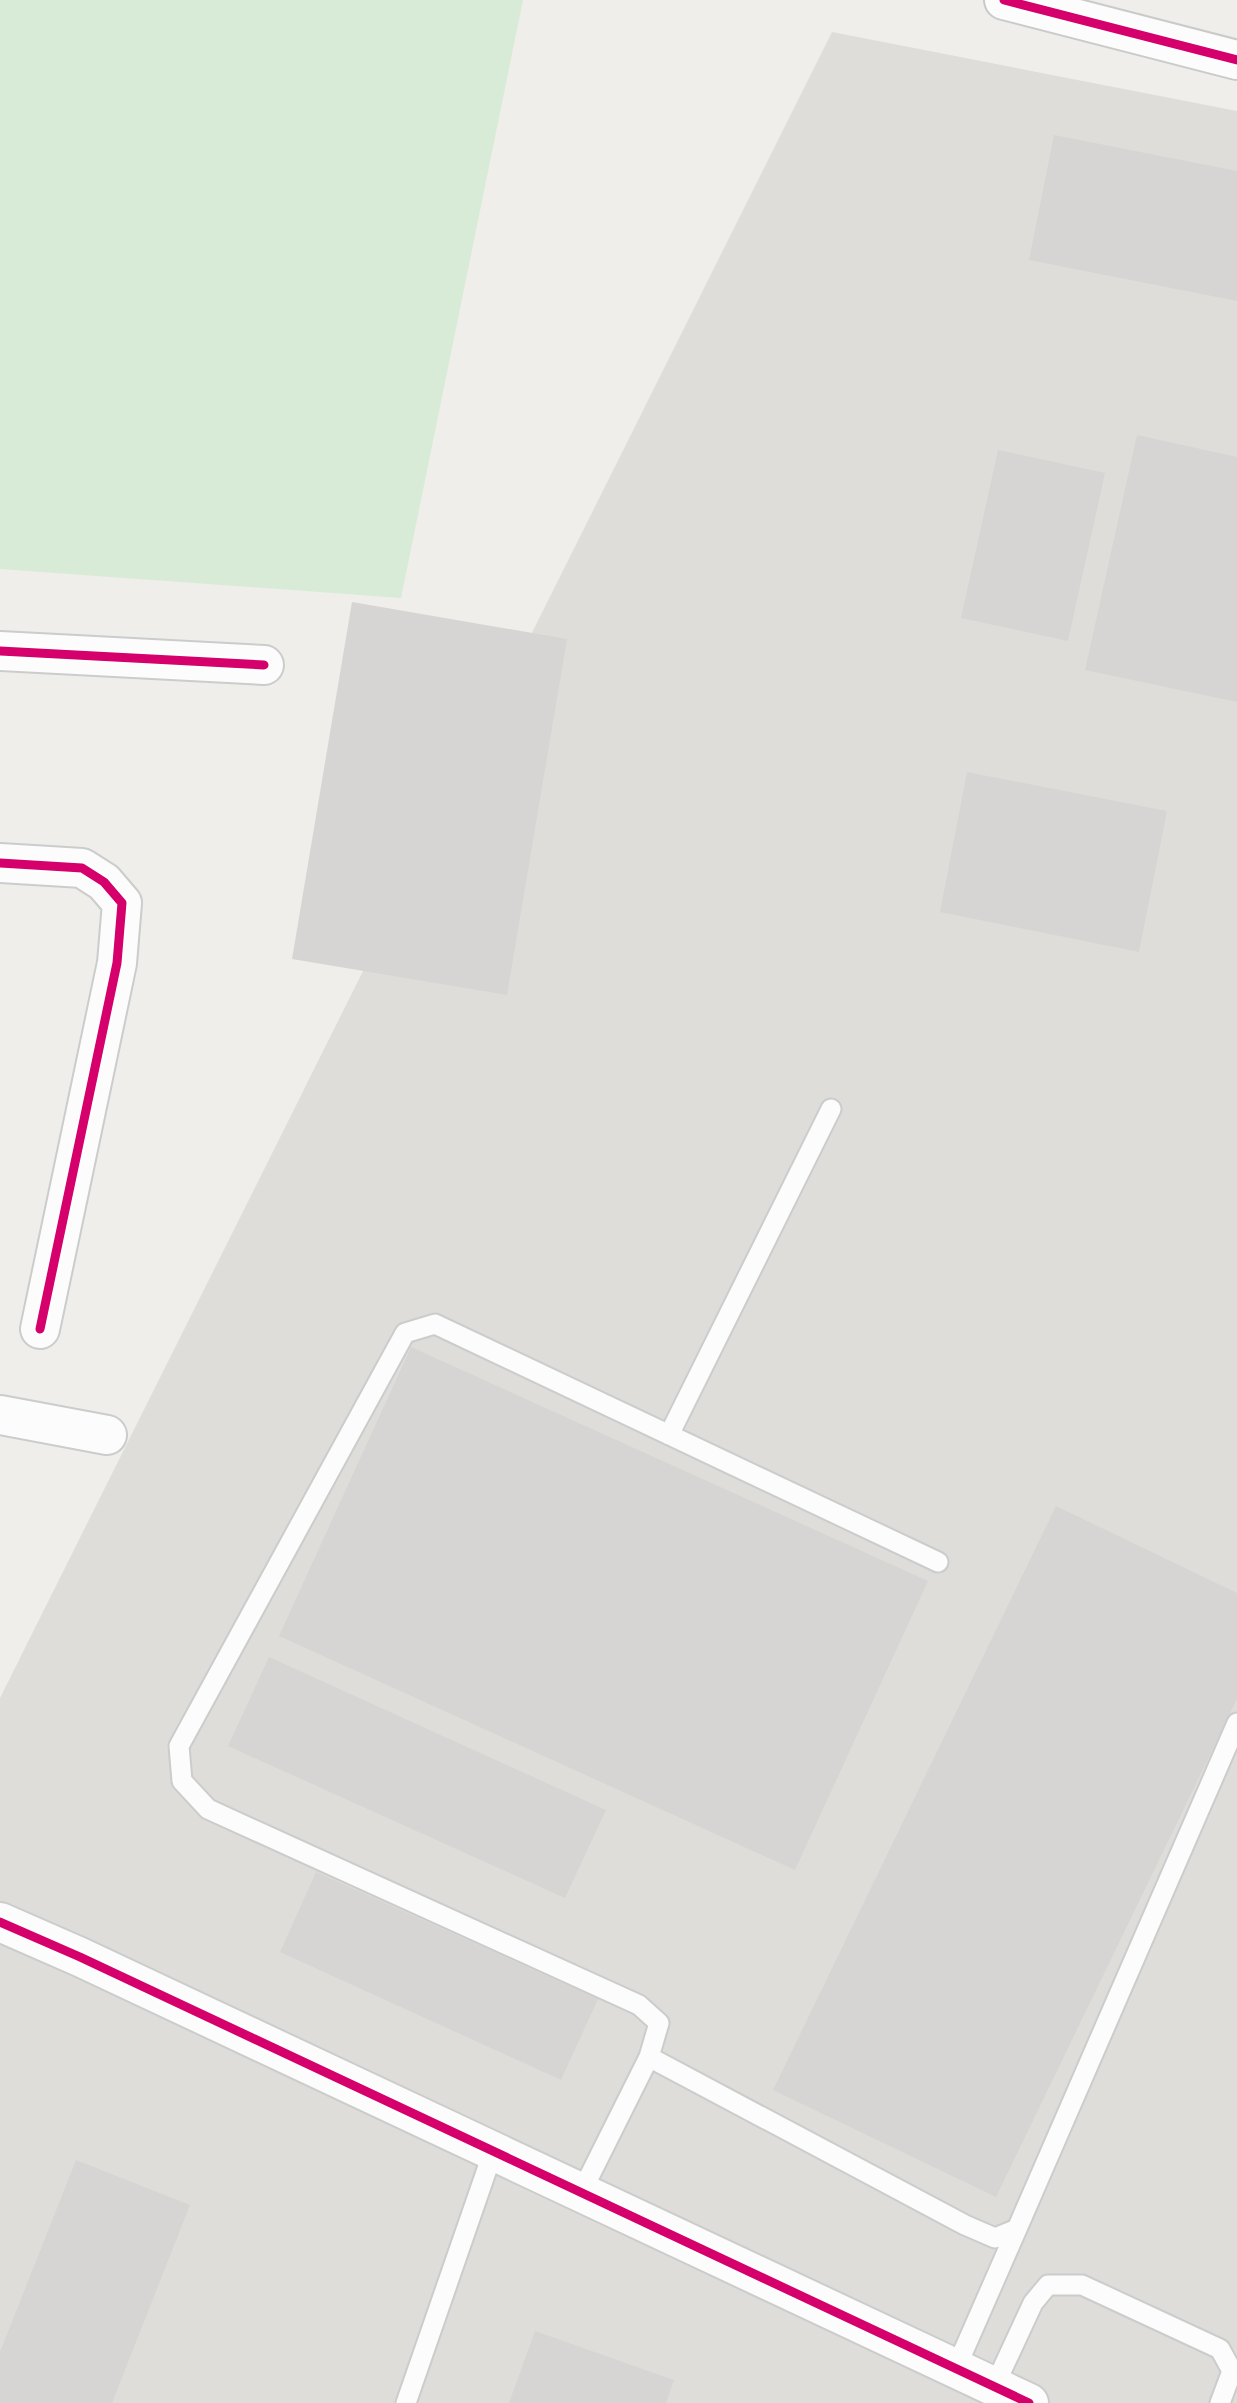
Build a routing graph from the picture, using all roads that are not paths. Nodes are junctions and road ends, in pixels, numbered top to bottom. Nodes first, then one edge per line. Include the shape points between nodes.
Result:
1 (1004, 0) edge
2 (1237, 60) edge
3 (0, 651) edge
4 (264, 665) dead end
5 (0, 863) edge
6 (831, 1109) dead end
7 (40, 1329) dead end
8 (0, 1416) edge
9 (107, 1435) dead end
10 (668, 1435) junction
11 (938, 1562) dead end
12 (1237, 1723) edge
13 (0, 1922) edge
14 (649, 2057) junction
15 (493, 2152) junction
16 (581, 2193) junction
17 (1017, 2229) junction
18 (1235, 2367) edge
19 (956, 2368) junction
20 (994, 2387) junction
21 (406, 2403) edge
22 (1029, 2403) edge
23 (1220, 2403) edge

1 - 2 street
3 - 4 street
5 - 7 street via 82,868 104,882 122,903 117,963
6 - 10 lane
8 - 9 street
10 - 11 lane
10 - 14 lane via 435,1324 405,1333 179,1745 182,1782 208,1809 639,2006 659,2023
12 - 17 lane
13 - 15 street
14 - 16 lane
14 - 17 lane via 965,2225 995,2238
15 - 16 street
15 - 21 lane
16 - 19 street
17 - 19 lane
18 - 20 lane via 1220,2349 1082,2285 1048,2285 1033,2303
18 - 23 lane
19 - 20 street
20 - 22 street

